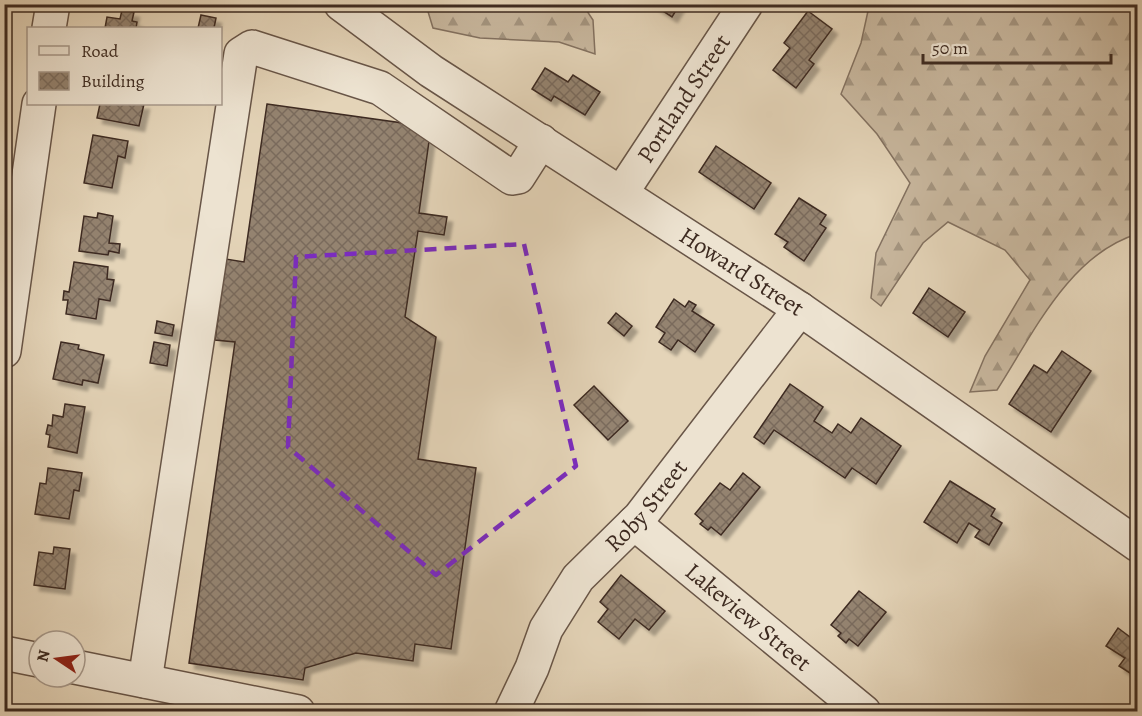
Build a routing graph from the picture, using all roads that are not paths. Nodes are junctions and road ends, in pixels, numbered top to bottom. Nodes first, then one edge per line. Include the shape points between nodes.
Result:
1 (53, 4) edge
2 (341, 4) edge
3 (746, 4) edge
4 (384, 18) edge
5 (49, 27) edge
6 (39, 105) edge
7 (541, 141) junction
8 (622, 192) junction
9 (800, 309) junction
10 (4, 351) edge
11 (634, 523) junction
12 (1137, 545) edge
13 (4, 653) edge
14 (27, 658) edge
15 (87, 669) edge
16 (145, 681) junction
17 (298, 711) edge
18 (511, 711) edge
19 (864, 711) edge

1 - 5 street
2 - 4 street, Howard Street
3 - 8 street, Portland Street
4 - 7 street, Howard Street via 431,71
6 - 10 street
7 - 8 street, Howard Street
7 - 16 street via 518,177 512,178 380,88 252,47 242,54
8 - 9 street, Howard Street
9 - 11 street, Roby Street
9 - 12 street, Howard Street
11 - 18 street, Roby Street via 578,578 546,629
11 - 19 street, Lakeview Street
13 - 14 street
15 - 16 street
16 - 17 street

